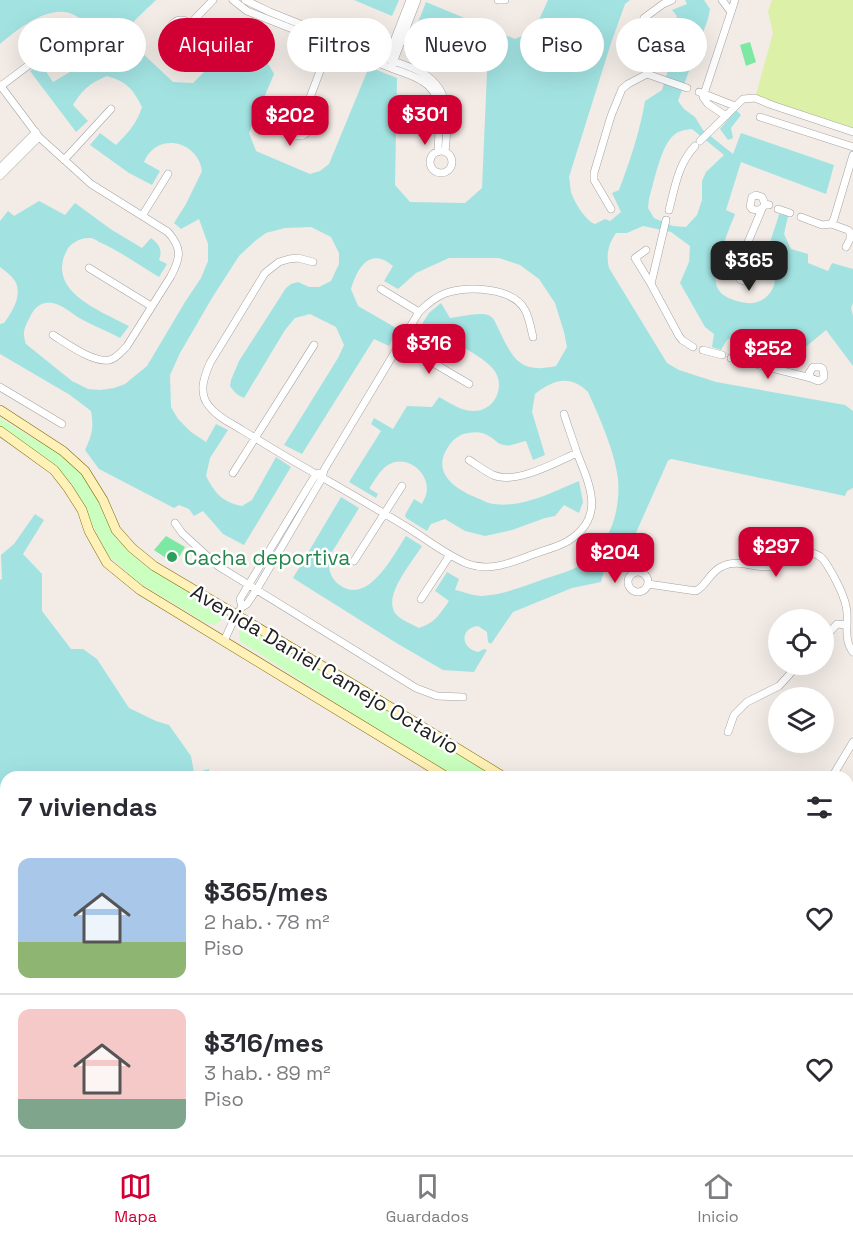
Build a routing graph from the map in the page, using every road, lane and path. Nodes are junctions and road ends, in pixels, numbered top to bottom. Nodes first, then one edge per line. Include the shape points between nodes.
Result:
1 (213, 0) edge
2 (233, 0) edge
3 (245, 0) edge
4 (410, 0) edge
5 (417, 0) edge
6 (498, 0) edge
7 (505, 0) edge
8 (672, 0) edge
9 (722, 0) edge
10 (735, 0) edge
11 (410, 9) junction
12 (731, 12) junction
13 (195, 18) edge
14 (287, 21) edge
15 (287, 25) edge
16 (392, 55) edge
17 (392, 64) edge
18 (19, 72) edge
19 (319, 72) edge
20 (647, 75) junction
21 (1, 85) edge
22 (693, 90) junction
23 (735, 106) junction
24 (111, 109) dead end
25 (303, 116) dead end
26 (726, 116) junction
27 (760, 117) dead end
28 (853, 132) edge
29 (37, 135) junction
30 (853, 147) edge
31 (442, 152) dead end
32 (853, 155) edge
33 (64, 160) junction
34 (0, 168) edge
35 (168, 174) dead end
36 (0, 176) edge
37 (765, 206) dead end
38 (610, 209) dead end
39 (778, 209) dead end
40 (669, 210) dead end
41 (790, 213) dead end
42 (142, 216) junction
43 (801, 218) dead end
44 (666, 221) dead end
45 (831, 224) junction
46 (846, 248) dead end
47 (646, 249) dead end
48 (313, 262) dead end
49 (742, 264) dead end
50 (89, 268) dead end
51 (651, 284) junction
52 (381, 289) dead end
53 (151, 306) junction
54 (419, 312) junction
55 (53, 335) dead end
56 (533, 337) dead end
57 (401, 344) junction
58 (314, 345) dead end
59 (693, 347) dead end
60 (706, 351) dead end
61 (721, 355) dead end
62 (731, 358) dead end
63 (811, 378) dead end
64 (469, 384) dead end
65 (0, 387) edge
66 (0, 410) edge
67 (564, 414) dead end
68 (62, 424) dead end
69 (0, 431) edge
70 (255, 438) junction
71 (578, 453) junction
72 (470, 460) dead end
73 (233, 473) dead end
74 (321, 474) junction
75 (402, 486) dead end
76 (385, 514) junction
77 (175, 523) dead end
78 (450, 555) junction
79 (354, 561) dead end
80 (249, 584) junction
81 (648, 584) dead end
82 (257, 589) junction
83 (421, 599) dead end
84 (239, 611) junction
85 (847, 625) junction
86 (834, 627) edge
87 (224, 641) junction
88 (853, 652) edge
89 (788, 675) edge
90 (463, 697) dead end
91 (728, 732) dead end
92 (853, 742) edge
93 (437, 771) edge
94 (494, 771) edge
95 (836, 771) edge

1 - 13 street
2 - 15 street via 248,11
3 - 14 street
4 - 11 street
5 - 11 street
6 - 7 street
8 - 20 street via 644,18 635,43
9 - 12 street
10 - 12 street
11 - 16 street
12 - 22 street
17 - 31 street via 419,71 440,89 446,104
18 - 21 street
19 - 25 street
20 - 22 street
20 - 38 street via 622,89 594,173
21 - 29 street
22 - 23 street
22 - 26 street
23 - 26 street
23 - 28 street via 743,99 755,98
24 - 33 street
26 - 40 street via 686,156
27 - 30 street
29 - 33 street
29 - 34 street
29 - 36 street
32 - 45 street
33 - 42 street via 91,184
35 - 42 street
37 - 49 street
39 - 41 street
42 - 53 street via 168,232 179,254 177,265
43 - 45 street
44 - 51 street
45 - 46 street via 850,232
47 - 51 street via 635,258
48 - 70 street via 289,259 265,273 204,377 204,398 209,406
50 - 53 street
51 - 59 street via 679,336
52 - 54 street
53 - 55 street via 127,346 109,360 95,359
54 - 56 street via 447,292 501,292 515,298 525,309
54 - 57 street
57 - 64 street
57 - 74 street
58 - 70 street
60 - 61 street
62 - 63 street
65 - 68 street
66 - 84 main road, Avenida Daniel Camejo Octavio via 63,451 85,471 116,530 132,548 154,566
67 - 71 street
69 - 87 main road, Avenida Daniel Camejo Octavio via 54,470 82,510 107,563 140,590
70 - 73 street
70 - 74 street
71 - 72 street via 511,478 494,476
71 - 78 street via 593,500 586,523 566,543 501,566 478,567
74 - 76 street
74 - 80 street
74 - 82 street
75 - 76 street
76 - 78 street
76 - 79 street
77 - 80 street via 218,566
78 - 83 street
80 - 82 street
80 - 84 street via 240,599
81 - 85 street via 696,591 712,571 724,565 742,562 771,567 795,553 810,552 827,564 846,606
82 - 84 street
82 - 90 street via 416,688 437,696
84 - 87 street
84 - 94 main road, Avenida Daniel Camejo Octavio
85 - 86 street
85 - 88 street via 846,638
87 - 93 main road, Avenida Daniel Camejo Octavio
89 - 91 street via 779,686 747,702 734,715
92 - 95 street

